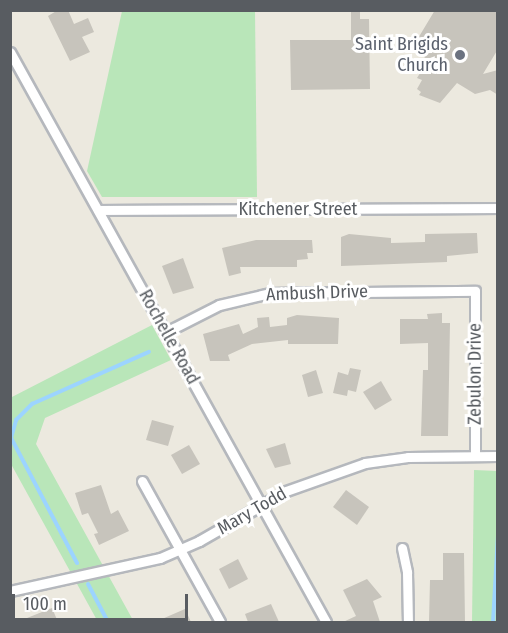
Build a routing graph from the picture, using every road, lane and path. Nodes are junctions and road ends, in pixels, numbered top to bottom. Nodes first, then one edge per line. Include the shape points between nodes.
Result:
1 (10, 52) edge
2 (498, 208) edge
3 (98, 210) junction
4 (475, 291) joint
5 (166, 332) junction
6 (475, 456) junction
7 (498, 456) edge
8 (142, 481) dead end
9 (262, 504) junction
10 (402, 548) dead end
11 (180, 550) junction
12 (10, 591) edge
13 (220, 622) edge
14 (326, 622) edge
15 (408, 622) edge

1 - 3 street, Rochelle Road
2 - 3 street, Kitchener Street
3 - 5 street, Rochelle Road
4 - 5 street, Ambush Drive via 270,293 219,305
4 - 6 street, Zebulon Drive
5 - 9 street, Rochelle Road
6 - 7 street, Mary Todd
6 - 9 street, Mary Todd via 408,457 365,463 306,482
8 - 11 street
9 - 11 street, Mary Todd
9 - 14 street, Rochelle Road
10 - 15 street via 407,572
11 - 12 street, Mary Todd via 138,564
11 - 13 street

